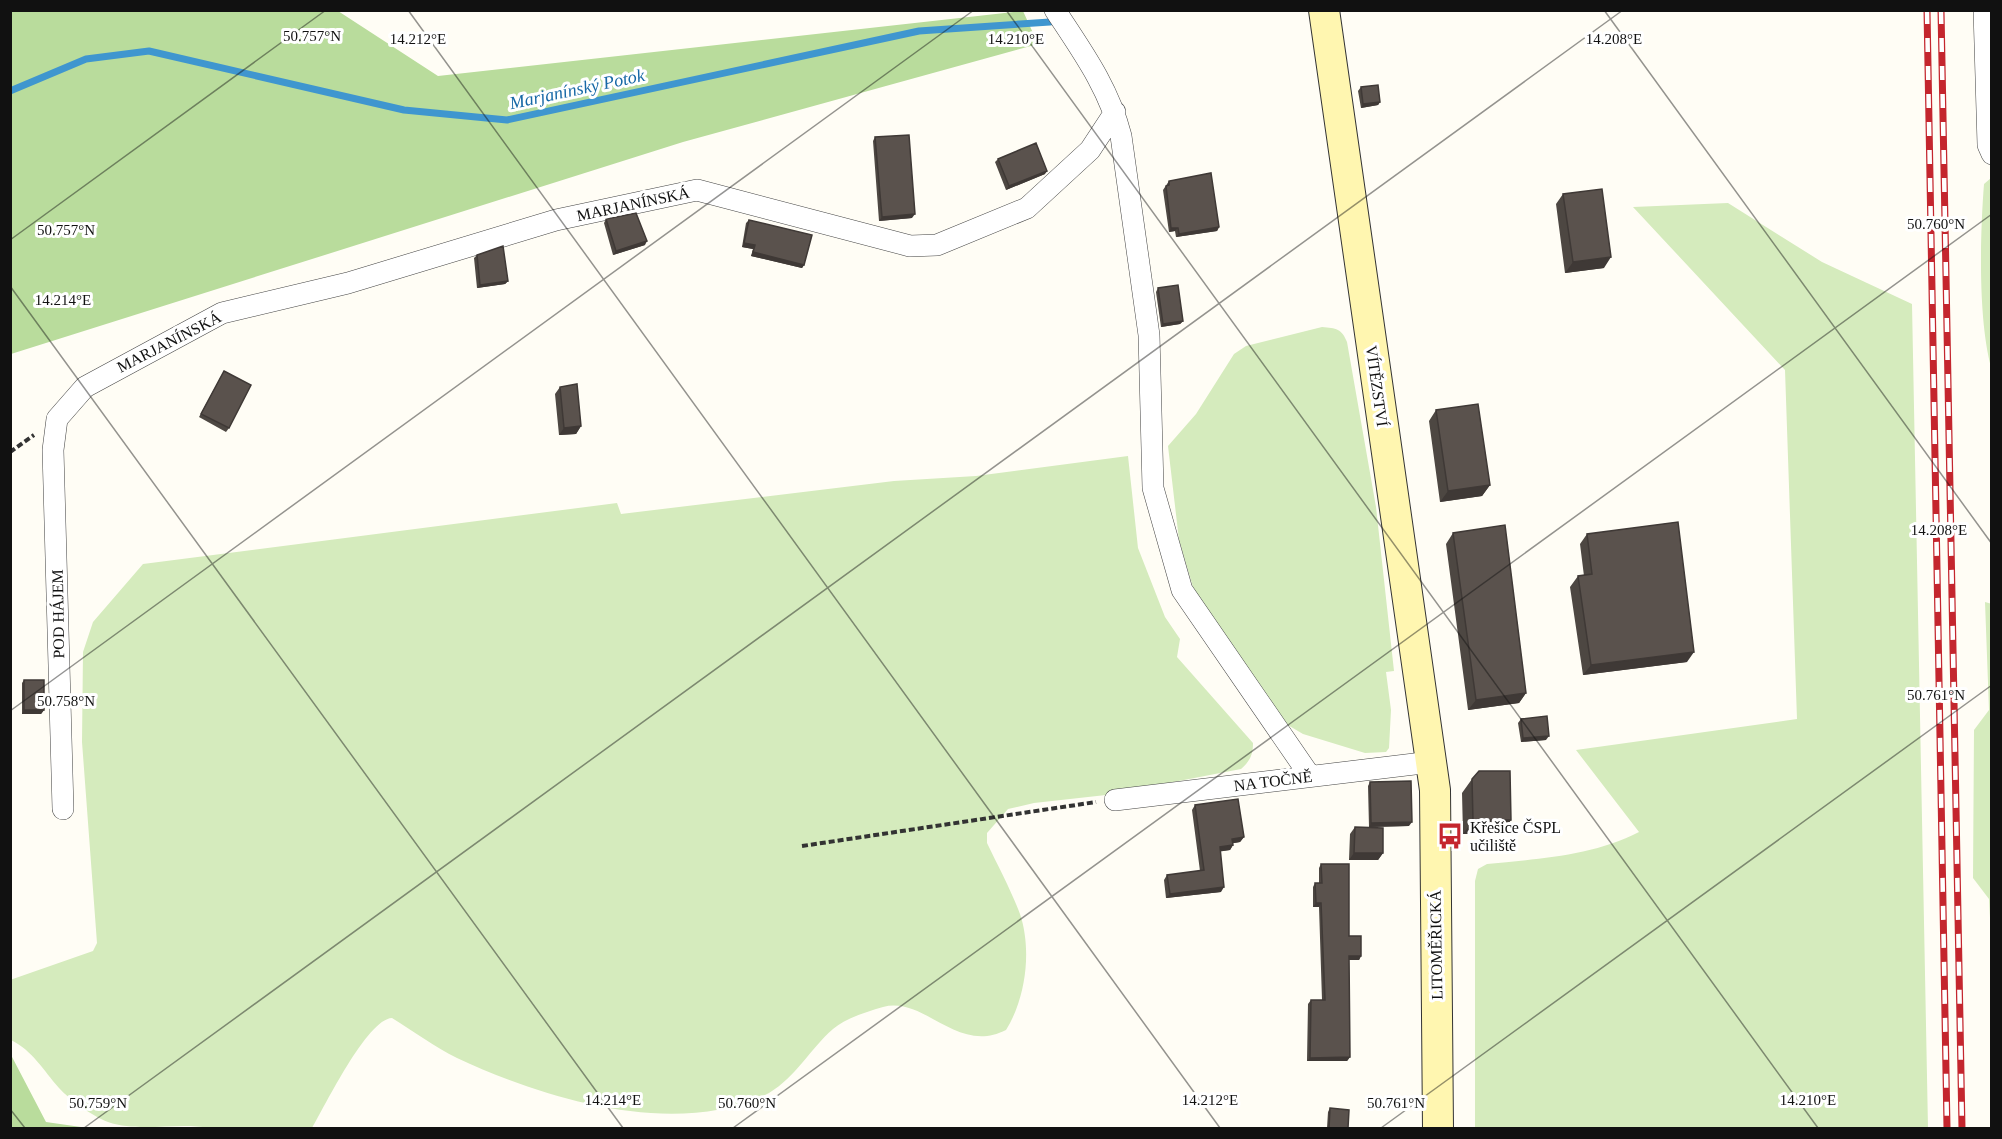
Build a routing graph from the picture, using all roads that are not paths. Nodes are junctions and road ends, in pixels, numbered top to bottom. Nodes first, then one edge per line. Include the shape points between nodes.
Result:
1 (1055, 10) edge
2 (1324, 10) edge
3 (1984, 10) edge
4 (1115, 112) junction
5 (1992, 154) edge
6 (57, 419) joint
7 (1431, 762) junction
8 (1310, 776) junction
9 (1115, 800) road end
10 (63, 808) dead end
11 (1438, 1128) edge

1 - 4 street via 1101,81
2 - 7 main road, VÍTĚZSTVÍ
3 - 5 street via 1988,145
4 - 6 street, MARJANÍNSKÁ via 1090,150 1027,208 937,245 910,246 696,190 556,220 348,282 222,313 85,387
4 - 8 street via 1149,335 1153,489 1182,590
6 - 10 street, POD HÁJEM via 54,450
7 - 8 street, NA TOČNĚ
7 - 11 main road, LITOMĚŘICKÁ via 1435,790
8 - 9 street, NA TOČNĚ

